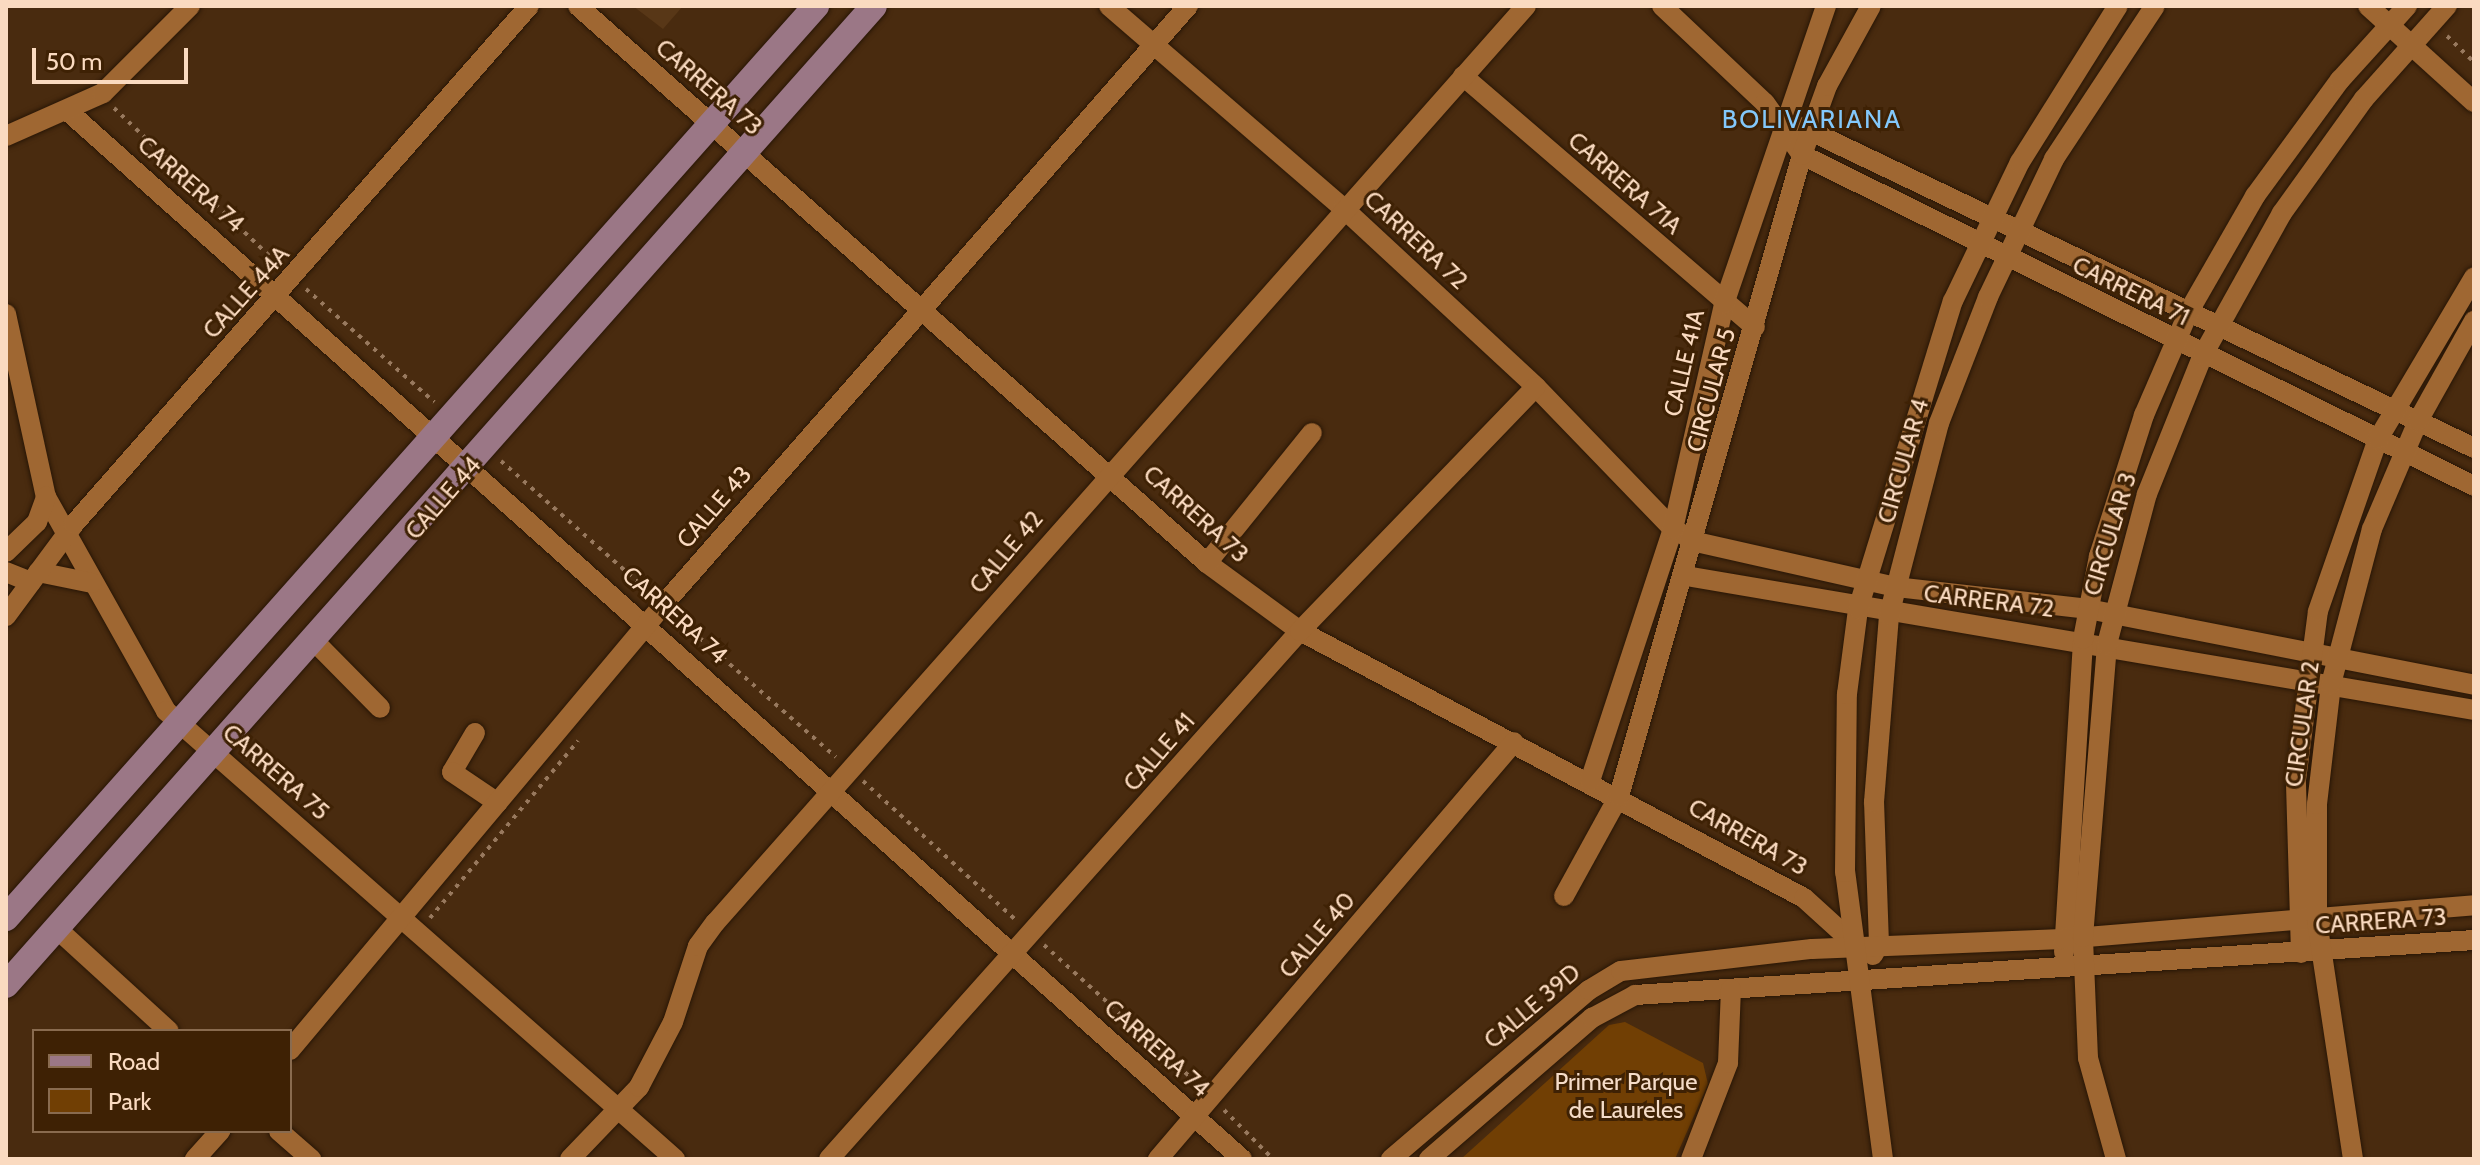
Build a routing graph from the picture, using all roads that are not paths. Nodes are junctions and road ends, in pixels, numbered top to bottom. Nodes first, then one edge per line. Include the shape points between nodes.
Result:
1 (190, 6) edge
2 (529, 6) edge
3 (578, 6) edge
4 (816, 6) edge
5 (874, 6) edge
6 (1109, 6) edge
7 (1188, 6) edge
8 (1526, 6) edge
9 (1662, 6) edge
10 (1826, 6) edge
11 (1871, 6) edge
12 (2118, 6) edge
13 (2155, 6) edge
14 (2368, 6) edge
15 (2407, 6) edge
16 (2447, 6) edge
17 (2389, 25) junction
18 (1153, 44) junction
19 (2411, 45) junction
20 (2082, 58) junction
21 (2106, 74) junction
22 (1463, 76) junction
23 (2474, 102) edge
24 (70, 113) junction
25 (1783, 123) junction
26 (712, 124) junction
27 (1813, 130) junction
28 (6, 136) edge
29 (744, 152) junction
30 (1802, 155) junction
31 (2255, 196) junction
32 (1343, 208) junction
33 (2282, 213) junction
34 (1992, 216) junction
35 (2021, 230) junction
36 (1977, 246) junction
37 (2006, 259) junction
38 (2474, 277) edge
39 (278, 295) junction
40 (1724, 304) junction
41 (923, 311) junction
42 (2189, 311) junction
43 (6, 314) edge
44 (2474, 321) edge
45 (2218, 325) junction
46 (1755, 327) junction
47 (2175, 341) junction
48 (2203, 355) junction
49 (1536, 387) junction
50 (14, 393) edge
51 (2393, 409) junction
52 (1913, 413) junction
53 (2418, 421) junction
54 (1939, 423) junction
55 (1312, 433) dead end
56 (437, 435) junction
57 (2378, 439) junction
58 (2474, 448) edge
59 (2403, 452) junction
60 (484, 462) junction
61 (1109, 471) junction
62 (2474, 486) edge
63 (46, 497) junction
64 (1673, 529) junction
65 (65, 535) junction
66 (1696, 542) junction
67 (6, 552) edge
68 (1207, 563) junction
69 (6, 572) edge
70 (1686, 576) junction
71 (34, 577) junction
72 (1864, 581) junction
73 (92, 583) junction
74 (1896, 587) junction
75 (1858, 609) junction
76 (2088, 609) junction
77 (2113, 614) junction
78 (1889, 615) junction
79 (6, 616) edge
80 (647, 624) junction
81 (1300, 631) junction
82 (2083, 639) junction
83 (316, 643) junction
84 (2107, 644) junction
85 (2310, 653) junction
86 (2336, 658) junction
87 (2305, 680) junction
88 (2331, 684) junction
89 (2474, 685) edge
90 (380, 708) dead end
91 (2474, 710) edge
92 (183, 726) junction
93 (475, 733) dead end
94 (1514, 742) junction
95 (216, 755) junction
96 (1590, 781) junction
97 (833, 792) junction
98 (1619, 796) junction
99 (498, 803) junction
100 (1845, 872) junction
101 (1564, 896) dead end
102 (1813, 903) junction
103 (2474, 905) edge
104 (6, 918) edge
105 (402, 918) junction
106 (2308, 921) junction
107 (55, 927) junction
108 (2073, 938) junction
109 (2474, 940) edge
110 (1868, 946) junction
111 (2311, 952) junction
112 (1014, 955) junction
113 (2074, 964) junction
114 (1860, 975) junction
115 (6, 985) edge
116 (1731, 989) junction
117 (167, 1029) edge
118 (292, 1048) edge
119 (619, 1108) junction
120 (1196, 1118) junction
121 (218, 1133) edge
122 (281, 1133) edge
123 (195, 1159) edge
124 (311, 1159) edge
125 (570, 1159) edge
126 (675, 1159) edge
127 (829, 1159) edge
128 (1158, 1159) edge
129 (1242, 1159) edge
130 (1391, 1159) edge
131 (1429, 1159) edge
132 (1691, 1159) edge
133 (1883, 1159) edge
134 (2116, 1159) edge
135 (2353, 1159) edge

1 - 24 street via 103,93
2 - 39 street, CALLE 44A
3 - 26 street, CARRERA 73
4 - 26 main road, CALLE 44
5 - 29 main road, CALLE 44
6 - 18 street, CARRERA 72
7 - 18 street, CALLE 43
8 - 22 street, CALLE 42
9 - 25 street
10 - 25 street, CALLE 41A
11 - 27 street, CIRCULAR 5 via 1827,86
12 - 20 street, CIRCULAR 4
13 - 21 street, CIRCULAR 4
14 - 17 street
15 - 17 street, CIRCULAR 3
16 - 19 street, CIRCULAR 3
17 - 19 street
17 - 31 street, CIRCULAR 3
18 - 32 street, CARRERA 72
18 - 41 street, CALLE 43
19 - 23 street
19 - 33 street, CIRCULAR 3
20 - 21 street
20 - 34 street, CIRCULAR 4
21 - 35 street, CIRCULAR 4
22 - 32 street, CALLE 42
22 - 40 street, CARRERA 71A
24 - 28 street
24 - 39 street, CARRERA 74
25 - 27 street, CARRERA 71
25 - 30 street
25 - 40 street, CALLE 41A
26 - 29 street, CARRERA 73
26 - 56 main road, CALLE 44
27 - 30 street, CIRCULAR 5
27 - 34 street, CARRERA 71
29 - 41 street, CARRERA 73
29 - 60 main road, CALLE 44
30 - 36 street, CARRERA 71
30 - 46 street, CIRCULAR 5
31 - 33 street
31 - 42 street, CIRCULAR 3
32 - 49 street, CARRERA 72
32 - 61 street, CALLE 42
33 - 45 street, CIRCULAR 3
34 - 35 street, CARRERA 71
34 - 36 street, CIRCULAR 4
35 - 37 street, CIRCULAR 4
35 - 42 street, CARRERA 71
36 - 37 street, CARRERA 71
36 - 52 street, CIRCULAR 4
37 - 47 street, CARRERA 71
37 - 54 street, CIRCULAR 4
38 - 51 street, CIRCULAR 2
39 - 56 street, CARRERA 74
39 - 65 street, CALLE 44A
40 - 46 street, CARRERA 71A
40 - 64 street, CALLE 41A
41 - 61 street, CARRERA 73
41 - 80 street, CALLE 43
42 - 45 street, CARRERA 71
42 - 47 street, CIRCULAR 3
43 - 50 street, CARRERA 75
44 - 53 street, CIRCULAR 2
45 - 48 street, CIRCULAR 3
45 - 51 street, CARRERA 71
46 - 66 street, CIRCULAR 5
47 - 48 street, CARRERA 71
47 - 76 street, CIRCULAR 3 via 2119,485
48 - 57 street, CARRERA 71
48 - 77 street, CIRCULAR 3 via 2147,494
49 - 64 street, CARRERA 72
49 - 81 street, CALLE 41
50 - 63 street, CARRERA 75
51 - 53 street, CARRERA 71
51 - 57 street, CIRCULAR 2
52 - 54 street
52 - 72 street, CIRCULAR 4
53 - 58 street, CARRERA 71
53 - 59 street, CIRCULAR 2
54 - 74 street, CIRCULAR 4
55 - 68 street
56 - 60 street, CARRERA 74
56 - 92 main road, CALLE 44
57 - 59 street, CARRERA 71
57 - 85 street, CIRCULAR 2 via 2333,555
59 - 62 street, CARRERA 71
59 - 86 street, CIRCULAR 2 via 2372,529
60 - 80 street, CARRERA 74
60 - 83 main road, CALLE 44
61 - 68 street, CARRERA 73
61 - 97 street, CALLE 42
63 - 65 street, CARRERA 75
63 - 67 street via 37,522
64 - 66 street, CARRERA 72
64 - 70 street, CARRERA 72
64 - 96 street, CALLE 41A
65 - 71 street, CALLE 44A
65 - 73 street, CARRERA 75
66 - 70 street, CIRCULAR 5
66 - 72 street, CARRERA 72
68 - 81 street, CARRERA 73
69 - 71 street
70 - 75 street, CARRERA 72
70 - 98 street, CIRCULAR 5
71 - 73 street
71 - 79 street, CALLE 44A
72 - 74 street, CARRERA 72
72 - 75 street, CIRCULAR 4
73 - 92 street, CARRERA 75 via 166,711
74 - 76 street, CARRERA 72
74 - 78 street, CIRCULAR 4
75 - 78 street, CARRERA 72
75 - 100 street, CIRCULAR 4 via 1847,694
76 - 77 street, CARRERA 72
76 - 82 street, CIRCULAR 3
77 - 84 street, CIRCULAR 3
77 - 85 street, CARRERA 72
78 - 82 street, CARRERA 72
78 - 110 street, CIRCULAR 4
80 - 97 street, CARRERA 74
80 - 99 street, CALLE 43
81 - 94 street, CARRERA 73
81 - 112 street, CALLE 41
82 - 84 street, CARRERA 72
82 - 108 street, CIRCULAR 3
83 - 90 street
83 - 95 main road, CALLE 44
84 - 87 street, CARRERA 72
84 - 108 street, CIRCULAR 3
85 - 86 street, CARRERA 72
85 - 87 street, CIRCULAR 2
86 - 88 street, CIRCULAR 2
86 - 89 street, CARRERA 72
87 - 88 street, CARRERA 72
87 - 106 street, CIRCULAR 2 via 2296,780
88 - 91 street, CARRERA 72
88 - 106 street, CIRCULAR 2
92 - 95 street, CARRERA 75
92 - 104 main road, CALLE 44
93 - 99 street via 452,772
94 - 96 street, CARRERA 73
94 - 120 street, CALLE 40
95 - 105 street, CARRERA 75
95 - 107 main road, CALLE 44
96 - 98 street, CARRERA 73
97 - 112 street, CARRERA 74
97 - 119 street, CALLE 42 via 698,946 673,1022 639,1087
98 - 101 street, CIRCULAR 5
98 - 102 street, CARRERA 73
99 - 105 street, CALLE 43
100 - 102 street via 1833,896
100 - 110 street, CIRCULAR 4
102 - 110 street, CARRERA 73
103 - 106 street, CARRERA 73
105 - 118 street, CALLE 43
105 - 119 street, CARRERA 75
106 - 108 street, CARRERA 73
106 - 111 street, CIRCULAR 2
107 - 115 main road, CALLE 44
107 - 117 street
108 - 110 street, CARRERA 73
108 - 113 street, CIRCULAR 3
109 - 111 street, CARRERA 73
110 - 114 street, CIRCULAR 4
110 - 130 street, CALLE 39D via 1621,971 1589,990
111 - 113 street, CARRERA 73
111 - 135 street, CIRCULAR 2
112 - 120 street, CARRERA 74
112 - 127 street, CALLE 41
113 - 114 street, CARRERA 73
113 - 134 street, CIRCULAR 3 via 2088,1058
114 - 116 street, CALLE 39D
114 - 133 street, CIRCULAR 4
116 - 131 street, CALLE 39D via 1617,1001
116 - 132 street via 1728,1063
119 - 125 street, CALLE 42
119 - 126 street, CARRERA 75
120 - 128 street, CALLE 40
120 - 129 street, CARRERA 74
121 - 123 street
122 - 124 street

